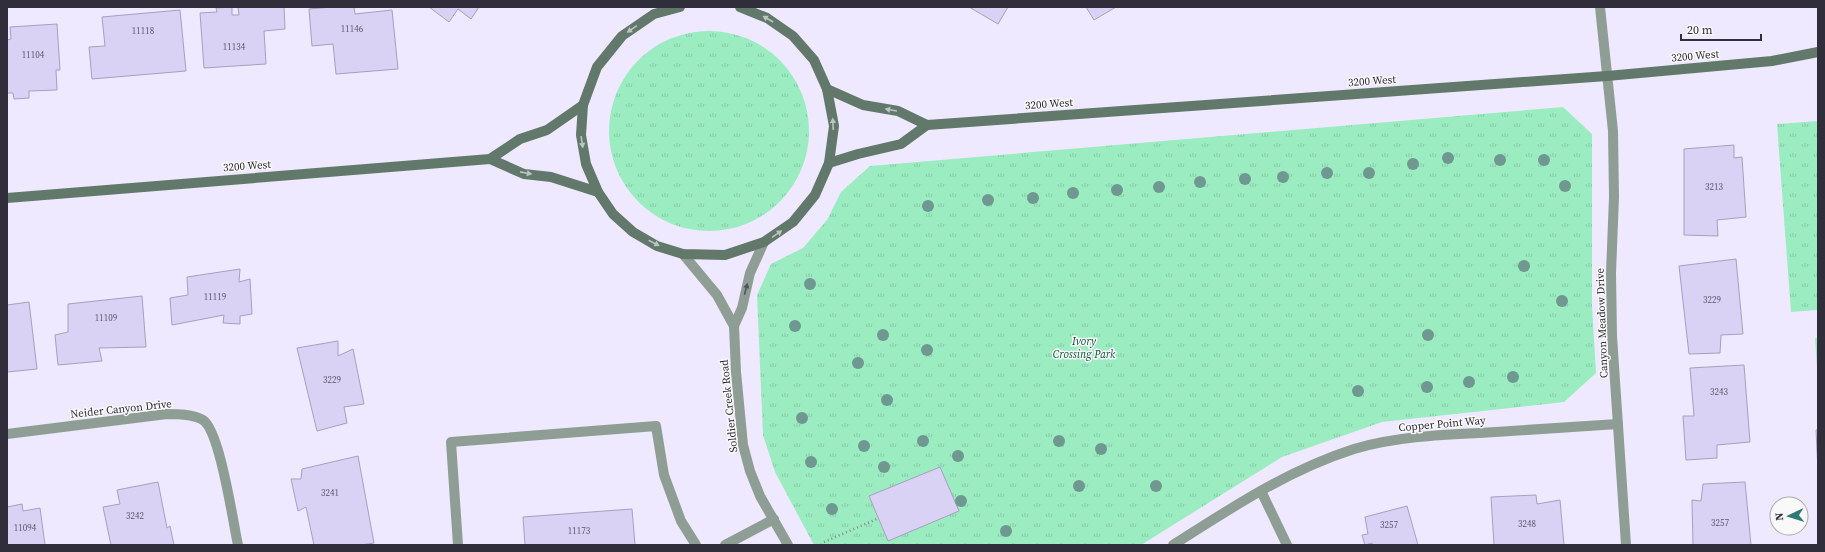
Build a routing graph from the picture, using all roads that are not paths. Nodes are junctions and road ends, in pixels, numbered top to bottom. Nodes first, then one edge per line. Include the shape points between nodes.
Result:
1 (680, 7) edge
2 (740, 7) edge
3 (1600, 7) edge
4 (656, 10) edge
5 (1818, 52) edge
6 (1607, 76) junction
7 (827, 89) junction
8 (583, 105) junction
9 (927, 125) junction
10 (490, 159) junction
11 (829, 163) junction
12 (598, 192) junction
13 (7, 198) edge
14 (764, 242) junction
15 (683, 254) junction
16 (734, 326) junction
17 (1618, 424) junction
18 (7, 434) edge
19 (1261, 490) junction
20 (774, 520) junction
21 (238, 545) edge
22 (458, 545) edge
23 (696, 545) edge
24 (725, 545) edge
25 (788, 545) edge
26 (1173, 545) edge
27 (1287, 545) edge
28 (1626, 545) edge

1 - 4 street
7 -> 2 street via 814,60 793,36 767,18
3 - 6 street, Canyon Meadow Drive
4 -> 8 street via 622,36 602,61
5 - 6 street, 3200 West via 1772,61
6 - 9 street, 3200 West
6 - 17 street, Canyon Meadow Drive via 1613,131 1611,303
9 -> 7 street, 3200 West via 898,111 863,105
11 -> 7 street via 834,126
8 - 10 street, 3200 West via 547,130 520,139
8 -> 12 street via 581,135 586,164
9 - 11 street via 901,144
10 -> 12 street, 3200 West via 524,174 551,177
10 - 13 street, 3200 West
14 -> 11 street via 798,217 815,195
12 -> 15 street via 614,214 634,232 657,246
14 - 15 street via 725,255
16 -> 14 street, Soldier Creek Road via 742,308 750,273
15 - 16 street, Soldier Creek Road via 717,295
16 - 20 street, Soldier Creek Road via 743,445 760,496
17 - 19 street, Copper Point Way via 1398,440 1356,449 1318,462
17 - 28 street, Canyon Meadow Drive
18 - 21 street, Neider Canyon Drive via 167,414 182,414 203,420 210,428 218,452
19 - 26 street, Copper Point Way
19 - 27 street
20 - 24 street
20 - 25 street, Soldier Creek Road
22 - 23 street via 451,442 656,426 664,475 681,521

